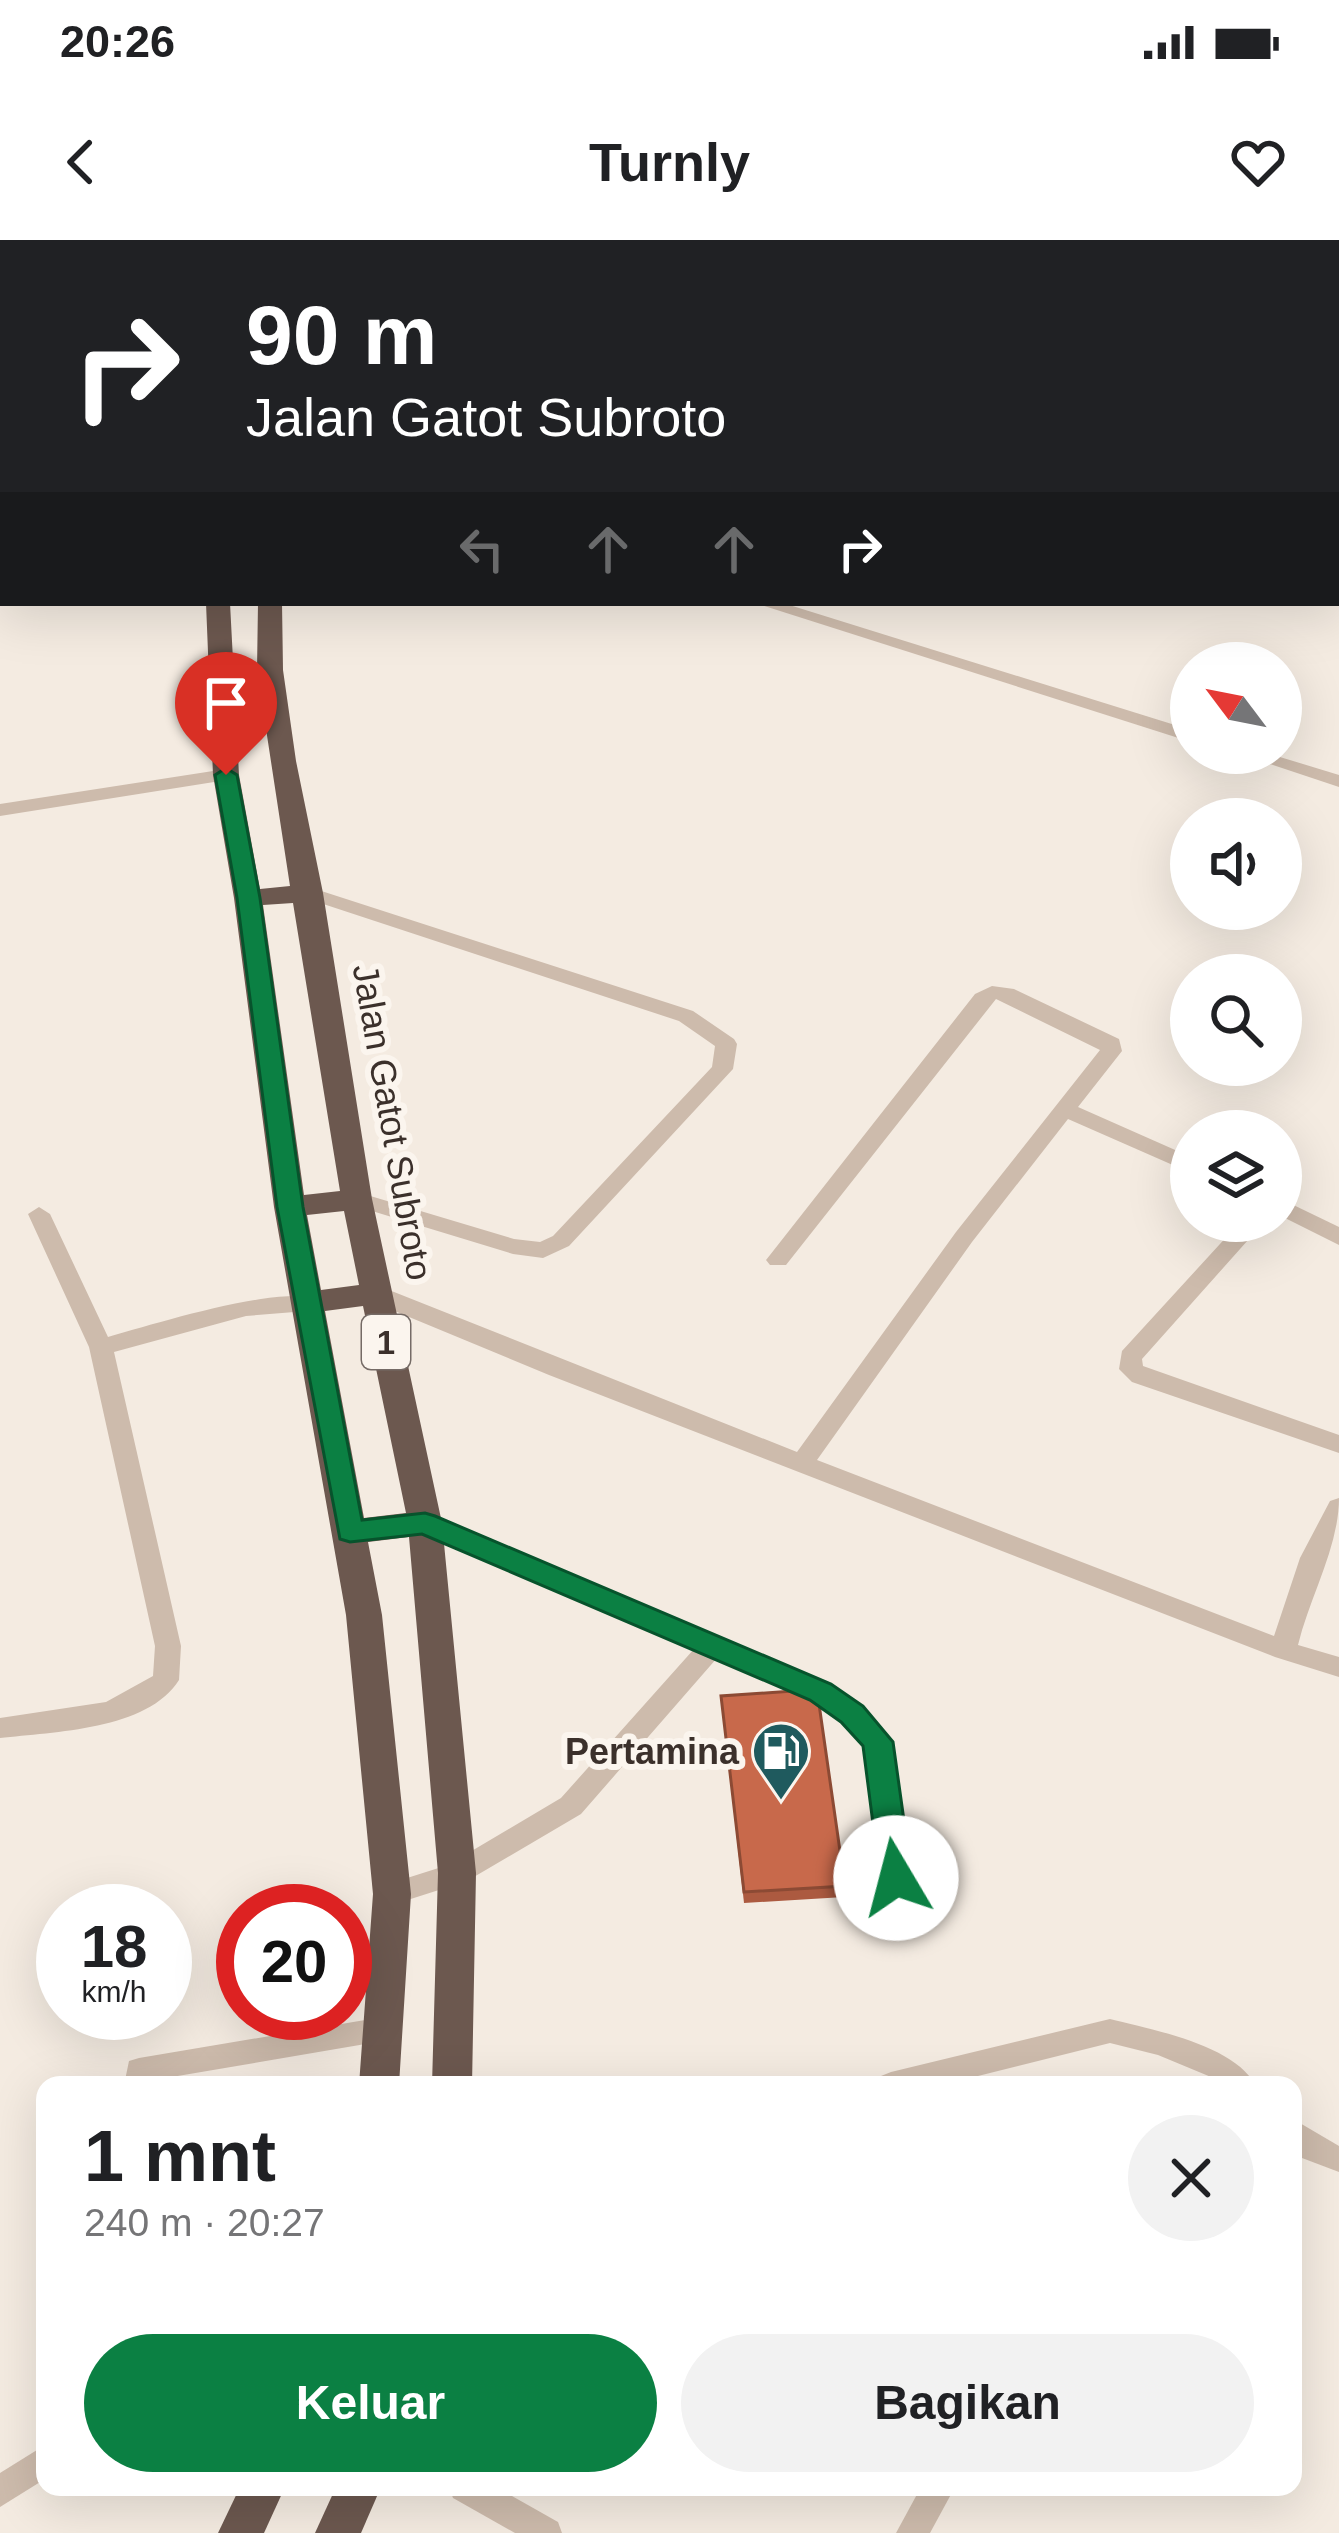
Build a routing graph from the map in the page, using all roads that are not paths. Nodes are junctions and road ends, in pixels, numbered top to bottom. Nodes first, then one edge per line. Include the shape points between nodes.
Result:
1 (218, 606) edge
2 (270, 606) edge
3 (774, 606) edge
4 (1170, 729) edge
5 (1302, 770) edge
6 (226, 775) junction
7 (1339, 782) edge
8 (0, 810) edge
9 (309, 892) junction
10 (248, 898) junction
11 (1066, 1111) junction
12 (1170, 1157) edge
13 (357, 1199) junction
14 (290, 1207) junction
15 (39, 1214) dead end
16 (1302, 1218) edge
17 (1339, 1238) edge
18 (1235, 1242) edge
19 (778, 1261) dead end
20 (376, 1294) junction
21 (308, 1303) junction
22 (101, 1347) junction
23 (1339, 1444) edge
24 (803, 1462) junction
25 (1339, 1507) edge
26 (425, 1523) junction
27 (350, 1532) junction
28 (1329, 1544) edge
29 (712, 1646) junction
30 (1284, 1650) junction
31 (1339, 1667) edge
32 (0, 1728) edge
33 (457, 1873) junction
34 (392, 1894) junction
35 (902, 1923) dead end
36 (383, 2029) junction
37 (139, 2076) edge
38 (380, 2076) edge
39 (452, 2076) edge
40 (928, 2076) edge
41 (1229, 2076) edge
42 (1302, 2140) edge
43 (1339, 2159) edge
44 (36, 2466) edge
45 (0, 2492) edge
46 (259, 2496) edge
47 (355, 2496) edge
48 (481, 2496) edge
49 (934, 2496) edge
50 (241, 2533) edge
51 (338, 2533) edge
52 (546, 2533) edge
53 (912, 2533) edge

1 - 6 highway, 1
2 - 9 highway, Jalan Gatot Subroto / 1 via 270,670
3 - 4 lane
5 - 7 lane
6 - 8 lane
6 - 10 highway, 1
9 - 10 highway
9 - 13 highway, Jalan Gatot Subroto / 1
9 - 13 lane via 686,1016 726,1044 722,1069 561,1241 543,1250
10 - 14 highway, 1
11 - 12 lane
11 - 19 lane via 1111,1044 992,992
11 - 24 lane via 964,1237
13 - 14 highway
13 - 20 highway, Jalan Gatot Subroto / 1
14 - 21 highway, 1
15 - 22 lane
16 - 17 lane
18 - 23 lane via 1130,1357 1131,1369
20 - 21 highway
20 - 24 lane
20 - 26 highway, Jalan Gatot Subroto / 1
21 - 22 lane via 246,1307
21 - 27 highway, 1
22 - 32 lane via 168,1646 166,1680 117,1711
24 - 30 lane
25 - 28 lane
26 - 27 highway
26 - 29 lane
26 - 33 highway, Jalan Gatot Subroto / 1
27 - 34 highway, 1
28 - 30 lane via 1296,1597
29 - 33 lane via 571,1806
29 - 35 lane via 821,1692 878,1742
30 - 31 lane
33 - 34 lane
33 - 39 highway, Jalan Gatot Subroto / 1
34 - 36 highway, 1
36 - 37 lane
36 - 38 highway, 1
40 - 41 lane via 1110,2032
42 - 43 lane
44 - 45 lane
46 - 50 highway
47 - 51 highway
48 - 52 lane
49 - 53 lane

